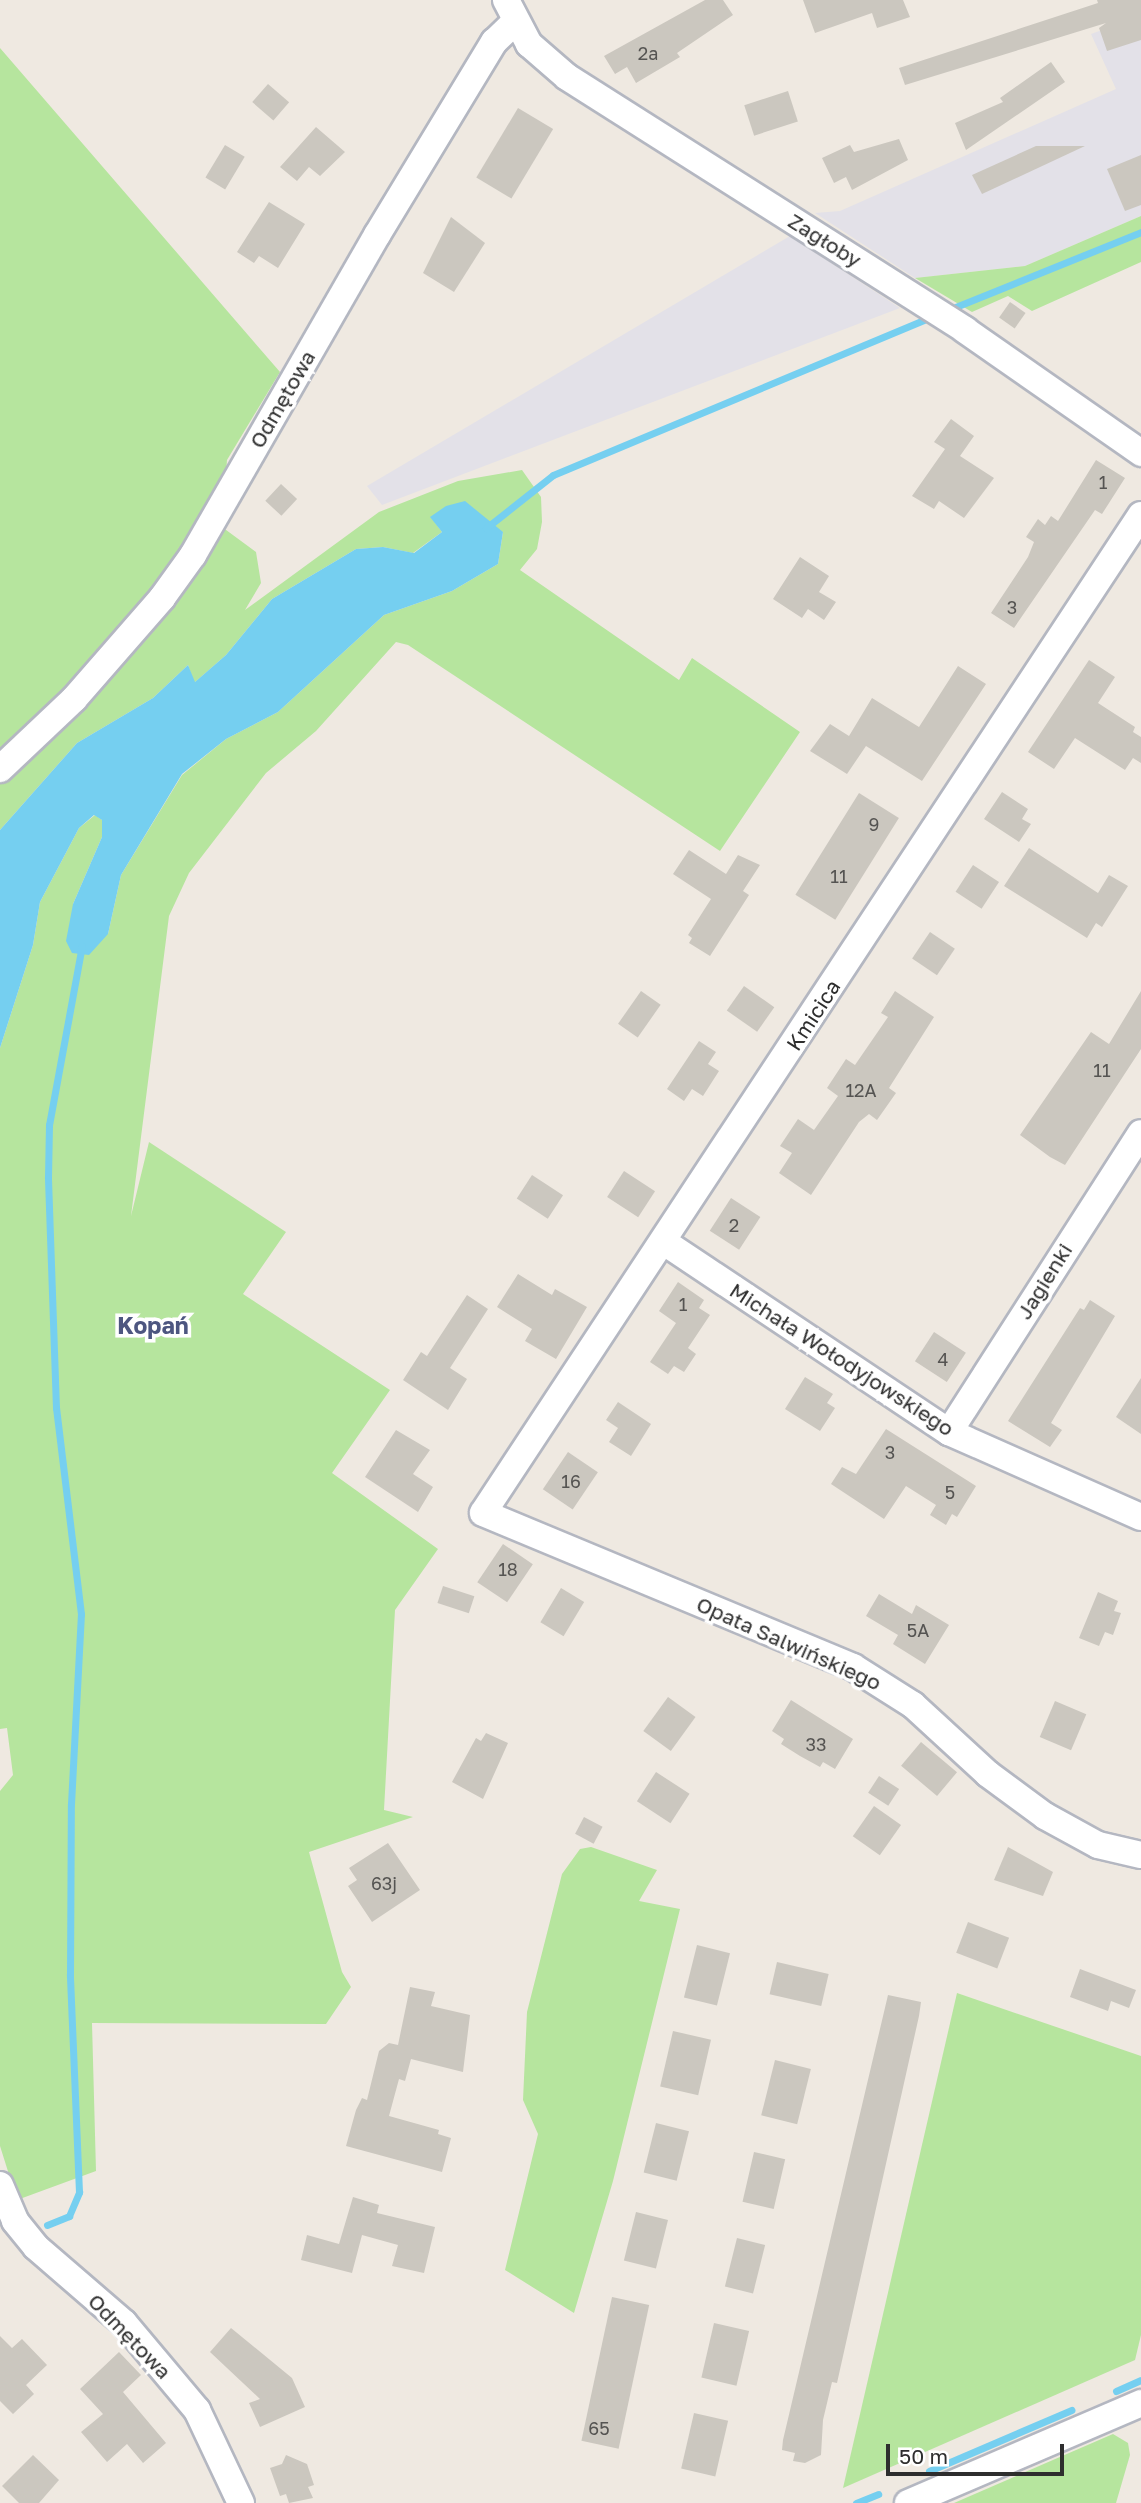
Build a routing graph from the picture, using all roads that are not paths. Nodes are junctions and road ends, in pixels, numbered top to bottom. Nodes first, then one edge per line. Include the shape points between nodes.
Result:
1 (510, 12) edge
2 (1141, 453) edge
3 (1141, 515) edge
4 (0, 769) edge
5 (1141, 1133) edge
6 (664, 1242) junction
7 (949, 1432) junction
8 (483, 1513) joint
9 (1141, 1517) edge
10 (1141, 1856) edge
11 (0, 2185) edge
12 (1141, 2403) edge
13 (241, 2503) edge
14 (908, 2503) edge

1 - 2 street, Zagłoby via 537,54 567,77 965,330
1 - 4 street, Odmętowa via 193,555 74,699
3 - 6 street, Kmicica
5 - 7 street, Jagienki
6 - 7 street, Michała Wołodyjowskiego
6 - 8 street, Kmicica
7 - 9 street, Michała Wołodyjowskiego
8 - 10 street, Opata Salwińskiego via 863,1672 913,1705 988,1774 1045,1816 1098,1845
11 - 13 street, Odmętowa via 15,2221 36,2247 124,2323 197,2410
12 - 14 street

